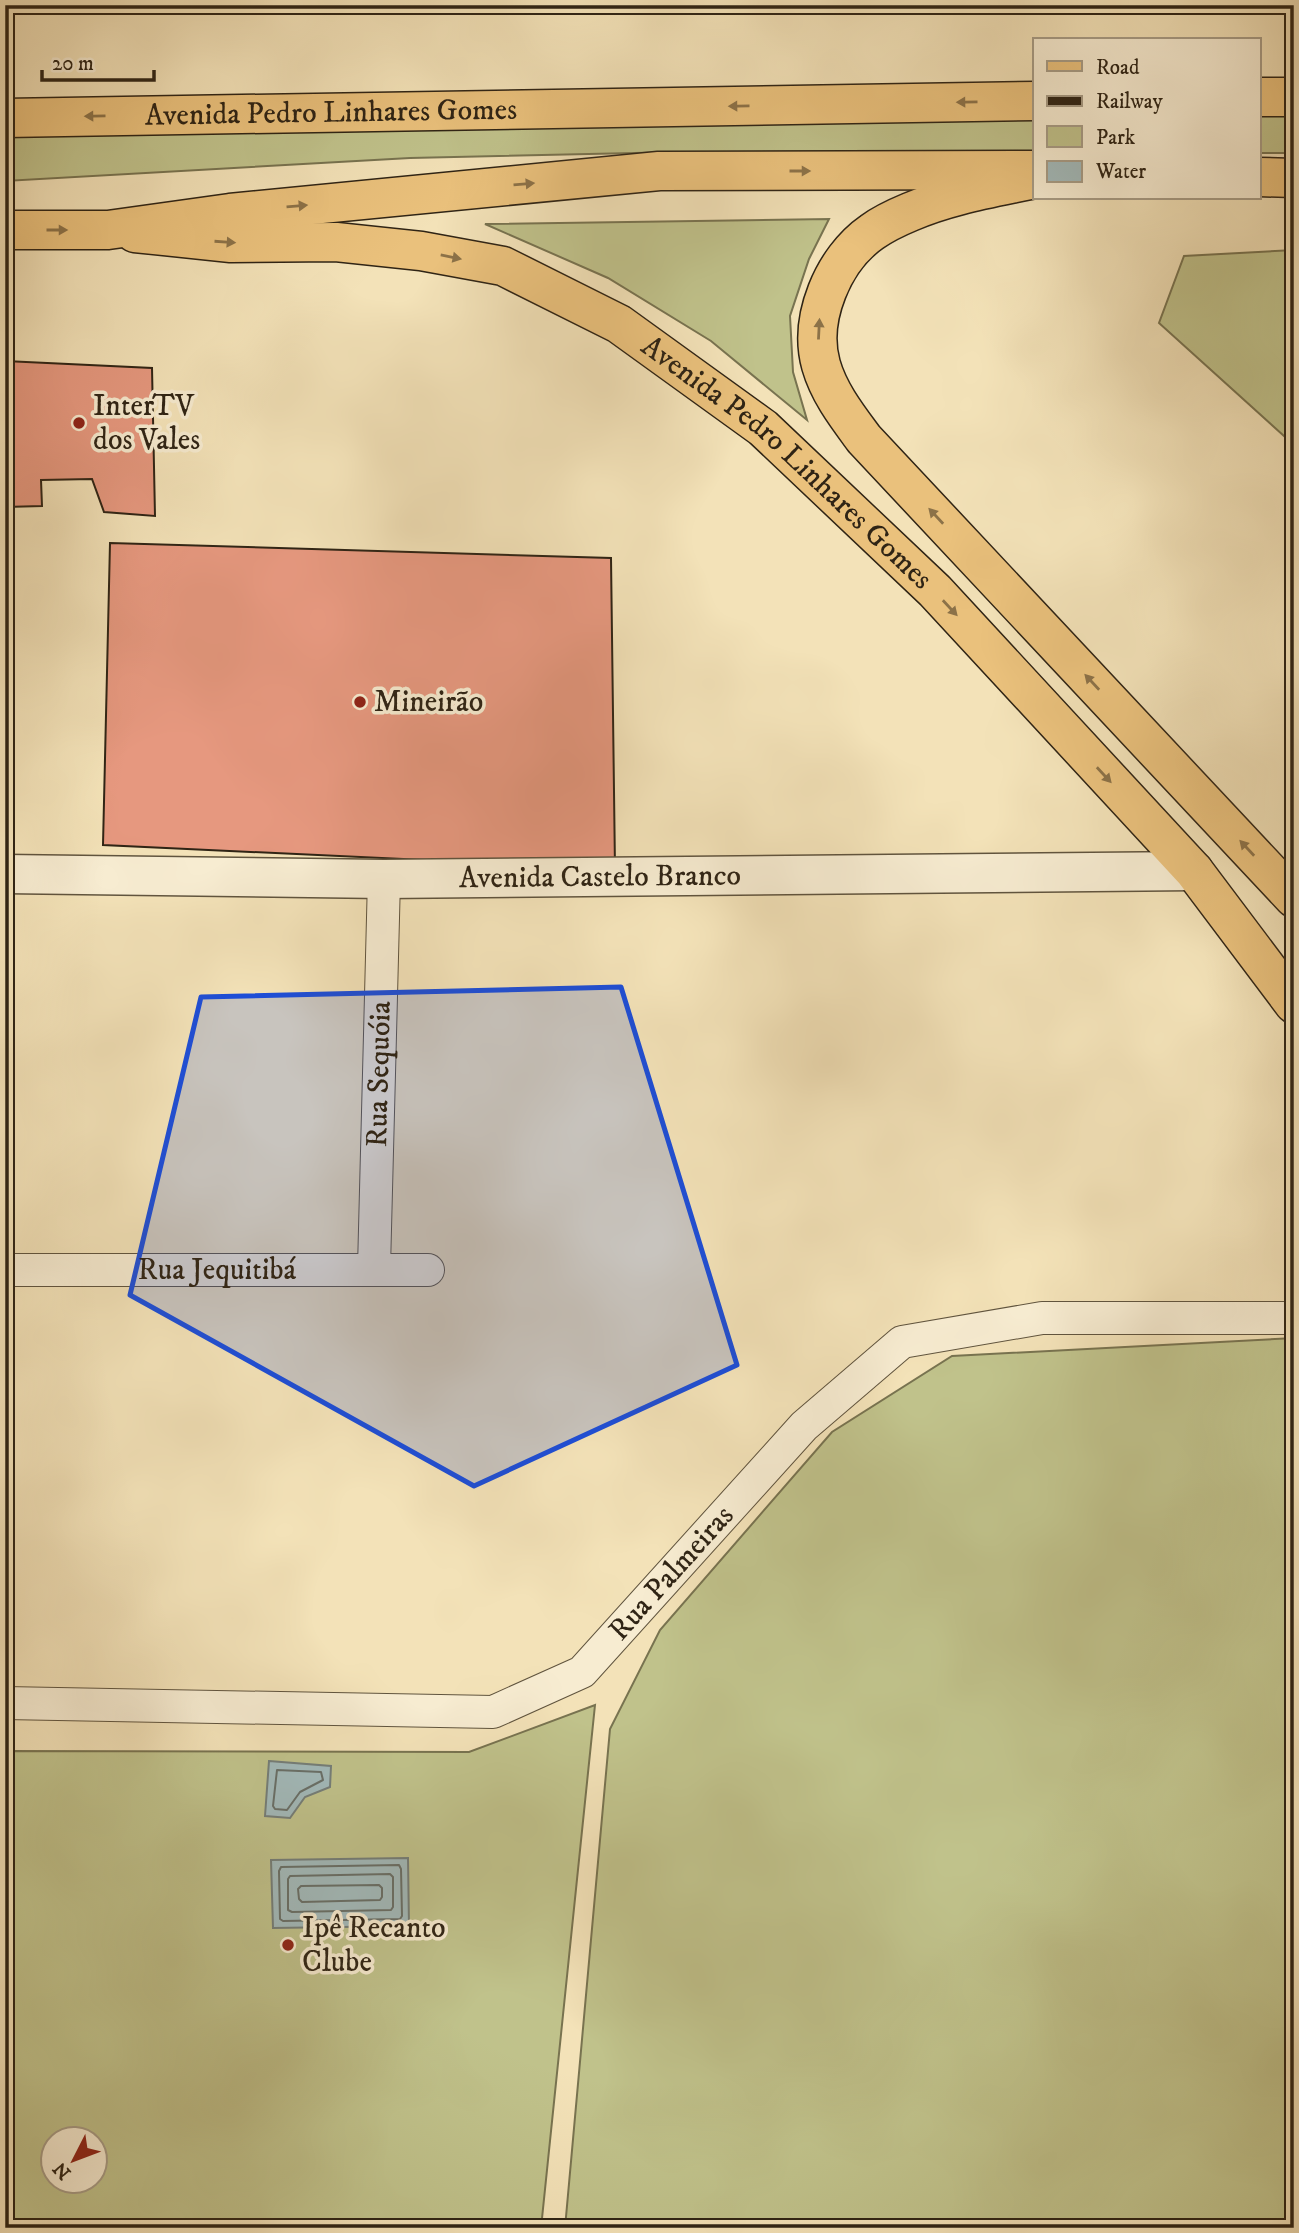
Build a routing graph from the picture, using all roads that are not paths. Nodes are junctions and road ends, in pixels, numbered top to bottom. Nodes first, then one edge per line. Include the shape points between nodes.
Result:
1 (1260, 97) edge
2 (1294, 97) edge
3 (1033, 101) edge
4 (5, 118) edge
5 (1033, 170) edge
6 (1260, 177) edge
7 (1294, 178) edge
8 (1033, 179) edge
9 (5, 230) edge
10 (108, 230) junction
11 (1195, 871) junction
12 (5, 874) edge
13 (384, 879) junction
14 (1294, 898) edge
15 (1294, 1004) edge
16 (374, 1268) junction
17 (5, 1270) edge
18 (428, 1270) dead end
19 (1294, 1318) edge
20 (5, 1703) edge

1 - 2 main road
3 -> 4 main road, Avenida Pedro Linhares Gomes
10 -> 5 main road, Avenida Pedro Linhares Gomes via 230,213 659,171
6 - 7 main road
14 -> 8 main road, Avenida Pedro Linhares Gomes via 864,439 834,398 820,364 818,326 827,293 843,261 871,232 948,199
9 -> 10 main road, Avenida Pedro Linhares Gomes
10 -> 11 main road, Avenida Pedro Linhares Gomes via 231,243 336,242 503,266 619,324 762,428 864,524 934,592
11 - 13 street, Avenida Castelo Branco
11 - 15 main road, Avenida Pedro Linhares Gomes
12 - 13 street, Avenida Castelo Branco
13 - 16 street, Rua Sequóia
16 - 17 street, Rua Jequitibá
16 - 18 street, Rua Jequitibá
19 - 20 street, Rua Palmeiras via 1042,1318 902,1342 804,1426 582,1672 493,1712

